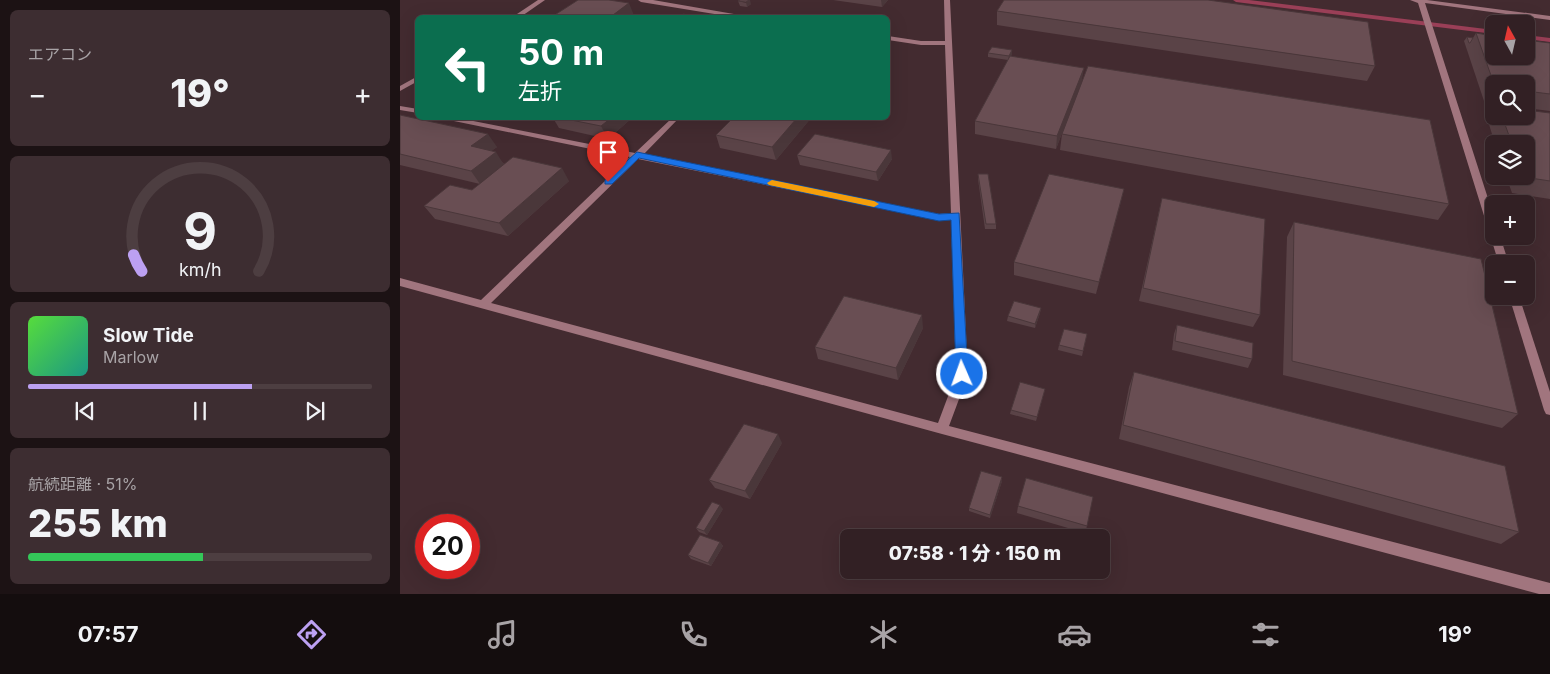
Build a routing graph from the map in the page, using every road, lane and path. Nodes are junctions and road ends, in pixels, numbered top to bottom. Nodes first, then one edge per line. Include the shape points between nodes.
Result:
1 (542, 0) edge
2 (641, 0) edge
3 (948, 0) edge
4 (1417, 1) edge
5 (519, 15) edge
6 (735, 15) edge
7 (1550, 18) edge
8 (890, 38) edge
9 (949, 43) junction
10 (415, 80) edge
11 (400, 89) edge
12 (400, 108) edge
13 (415, 110) edge
14 (459, 120) edge
15 (674, 120) edge
16 (637, 155) junction
17 (1485, 205) edge
18 (956, 216) junction
19 (400, 282) edge
20 (482, 305) junction
21 (1517, 305) edge
22 (1550, 410) edge
23 (942, 429) junction
24 (1550, 590) edge

1 - 5 lane
2 - 6 lane
3 - 9 lane
4 - 7 lane
4 - 17 lane
8 - 9 lane
9 - 18 lane
10 - 11 lane
12 - 13 lane
14 - 16 lane
15 - 16 lane
16 - 18 lane via 939,217
16 - 20 lane
18 - 23 lane via 962,374
19 - 20 lane
20 - 23 lane
21 - 22 lane
23 - 24 lane

